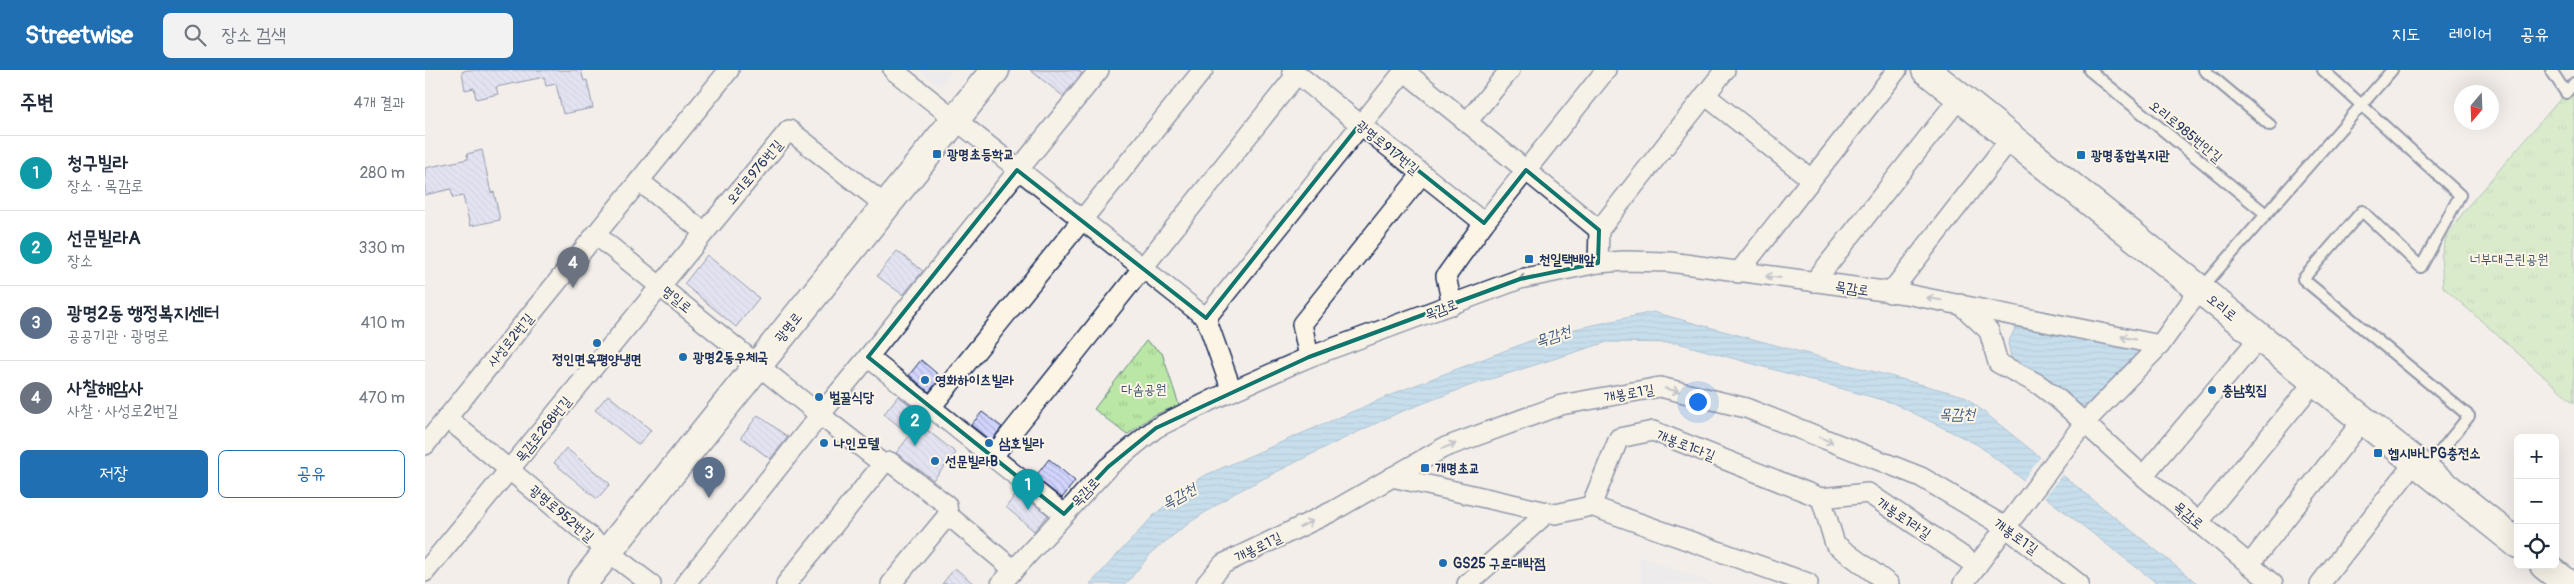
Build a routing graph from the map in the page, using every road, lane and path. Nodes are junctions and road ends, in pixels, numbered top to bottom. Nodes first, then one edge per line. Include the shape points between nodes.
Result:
1 (729, 70) edge
2 (893, 70) edge
3 (995, 70) edge
4 (1099, 70) edge
5 (1203, 70) edge
6 (1404, 70) edge
7 (1510, 70) edge
8 (1606, 70) edge
9 (1725, 70) edge
10 (1897, 70) edge
11 (2089, 70) edge
12 (2204, 70) edge
13 (2323, 70) edge
14 (2392, 70) edge
15 (2551, 70) edge
16 (1295, 72) edge
17 (1937, 73) edge
18 (2574, 83) edge
19 (1705, 95) junction
20 (1960, 97) junction
21 (2363, 105) junction
22 (954, 120) junction
23 (1467, 122) junction
24 (1360, 124) junction
25 (2270, 125) dead end
26 (2011, 138) junction
27 (1017, 170) junction
28 (1527, 170) junction
29 (1422, 174) junction
30 (1811, 179) junction
31 (639, 181) junction
32 (885, 205) junction
33 (2266, 214) junction
34 (1081, 220) junction
35 (1484, 223) junction
36 (1599, 230) junction
37 (704, 232) junction
38 (596, 235) junction
39 (1598, 263) junction
40 (1141, 268) junction
41 (1737, 273) junction
42 (1814, 282) junction
43 (659, 285) junction
44 (2200, 289) junction
45 (1890, 293) junction
46 (1960, 304) junction
47 (1452, 305) junction
48 (1206, 318) junction
49 (2260, 338) junction
50 (2160, 345) junction
51 (868, 357) junction
52 (1309, 358) junction
53 (758, 364) junction
54 (2315, 381) junction
55 (1232, 391) junction
56 (931, 407) junction
57 (820, 414) junction
58 (447, 418) junction
59 (2363, 420) junction
60 (2082, 427) junction
61 (425, 445) edge
62 (993, 456) junction
63 (883, 464) junction
64 (2421, 466) junction
65 (510, 470) junction
66 (2143, 476) junction
67 (1391, 477) junction
68 (1821, 498) junction
69 (1591, 506) junction
70 (1548, 512) junction
71 (1064, 514) junction
72 (948, 515) junction
73 (2198, 523) junction
74 (2009, 524) junction
75 (2514, 541) edge
76 (607, 551) junction
77 (2249, 565) junction
78 (1977, 566) junction
79 (2549, 569) edge
80 (1014, 570) junction
81 (425, 572) edge
82 (1485, 578) edge
83 (1808, 583) edge
84 (582, 584) edge
85 (651, 584) edge
86 (685, 584) edge
87 (786, 584) edge
88 (891, 584) edge
89 (1001, 584) edge
90 (1206, 584) edge
91 (1467, 584) edge
92 (1889, 584) edge
93 (1963, 584) edge
94 (2079, 584) edge
95 (2273, 584) edge
96 (2320, 584) edge
97 (2567, 584) edge

1 - 31 street, 사성로2번길
2 - 22 street
3 - 22 main road, 광명로
4 - 27 street
5 - 34 street
6 - 23 street
6 - 24 street
7 - 23 street
8 - 28 street
9 - 19 street
10 - 30 street
11 - 33 lane, 오리로985번안길
12 - 25 lane
13 - 21 lane
14 - 21 lane
15 - 18 lane via 2566,92
16 - 24 street, 광명로917번길
16 - 40 street
17 - 20 main road, 오리로
19 - 30 street
19 - 36 street
20 - 26 main road, 오리로
20 - 42 street
21 - 33 lane
21 - 64 lane via 2460,195 2421,267 2362,211 2303,279 2469,416
22 - 27 street
22 - 32 main road, 광명로
23 - 28 street
24 - 29 street, 광명로917번길
24 - 48 street
26 - 44 main road, 오리로
26 - 45 street
27 - 34 street
27 - 51 street
28 - 35 street
28 - 36 street
29 - 35 street, 광명로917번길
29 - 52 street via 1302,324
30 - 41 street
31 - 37 street
31 - 38 street, 사성로2번길
32 - 37 street, 오리로976번길 via 789,130
32 - 53 main road, 광명로
33 - 44 lane
34 - 40 street
34 - 56 street
35 - 47 street via 1446,276
36 - 39 street
37 - 43 street, 오리로976번길
38 - 43 street, 명일로
38 - 58 street, 사성로2번길
39 - 41 street, 목감로 via 1670,262
39 -> 47 street, 목감로 via 1520,279
40 - 48 street
40 - 62 street
42 -> 41 street, 목감로
42 - 45 street, 목감로
43 - 53 street, 명일로
43 - 65 street, 목감로268번길
44 - 49 main road, 오리로
44 - 50 street
46 -> 45 street, 목감로
50 -> 46 street, 목감로
46 - 60 street, 목감로 via 1989,331 1999,363 2038,384
47 - 52 street, 목감로
48 - 55 street
49 - 54 main road, 오리로
49 - 66 street
50 - 60 street
51 - 56 street
51 - 57 street
52 - 55 street, 목감로
53 - 57 street, 명일로
53 - 76 main road, 광명로
54 - 59 main road, 오리로
54 - 73 street
55 - 71 street, 목감로 via 1156,428 1108,467
56 - 62 street
57 - 63 street, 명일로
57 - 86 street
58 - 61 street, 사성로2번길
58 - 65 street, 광명로952번길
59 - 64 main road, 오리로
59 - 77 street
60 - 66 street, 목감로
60 - 74 street
62 - 71 street
63 - 72 street, 명일로 via 890,462 947,505
63 - 87 street
64 - 75 main road, 오리로
64 - 96 street
65 - 76 street, 광명로952번길
65 - 81 street, 목감로268번길
66 - 73 street, 목감로
67 - 70 street
67 -> 74 street, 개봉로1길 via 1443,448 1561,405 1660,387 1746,408 1921,477
90 -> 67 street, 개봉로1길 via 1223,564 1333,510
68 - 69 street, 개봉로1다길 via 1653,431 1619,438
68 - 78 street, 개봉로1라길 via 1868,493
68 - 92 street via 1835,544
69 - 70 street via 1556,514
69 - 83 street
70 - 82 street
71 - 80 street, 목감로
72 - 80 street
72 - 88 street
73 - 77 street, 목감로
74 - 78 street
74 - 94 street, 개봉로1길
76 - 84 main road, 광명로
76 - 85 street, 광명로952번길
77 - 95 street, 목감로
78 - 93 street
79 - 97 main road
80 - 89 street, 목감로
82 - 91 street

